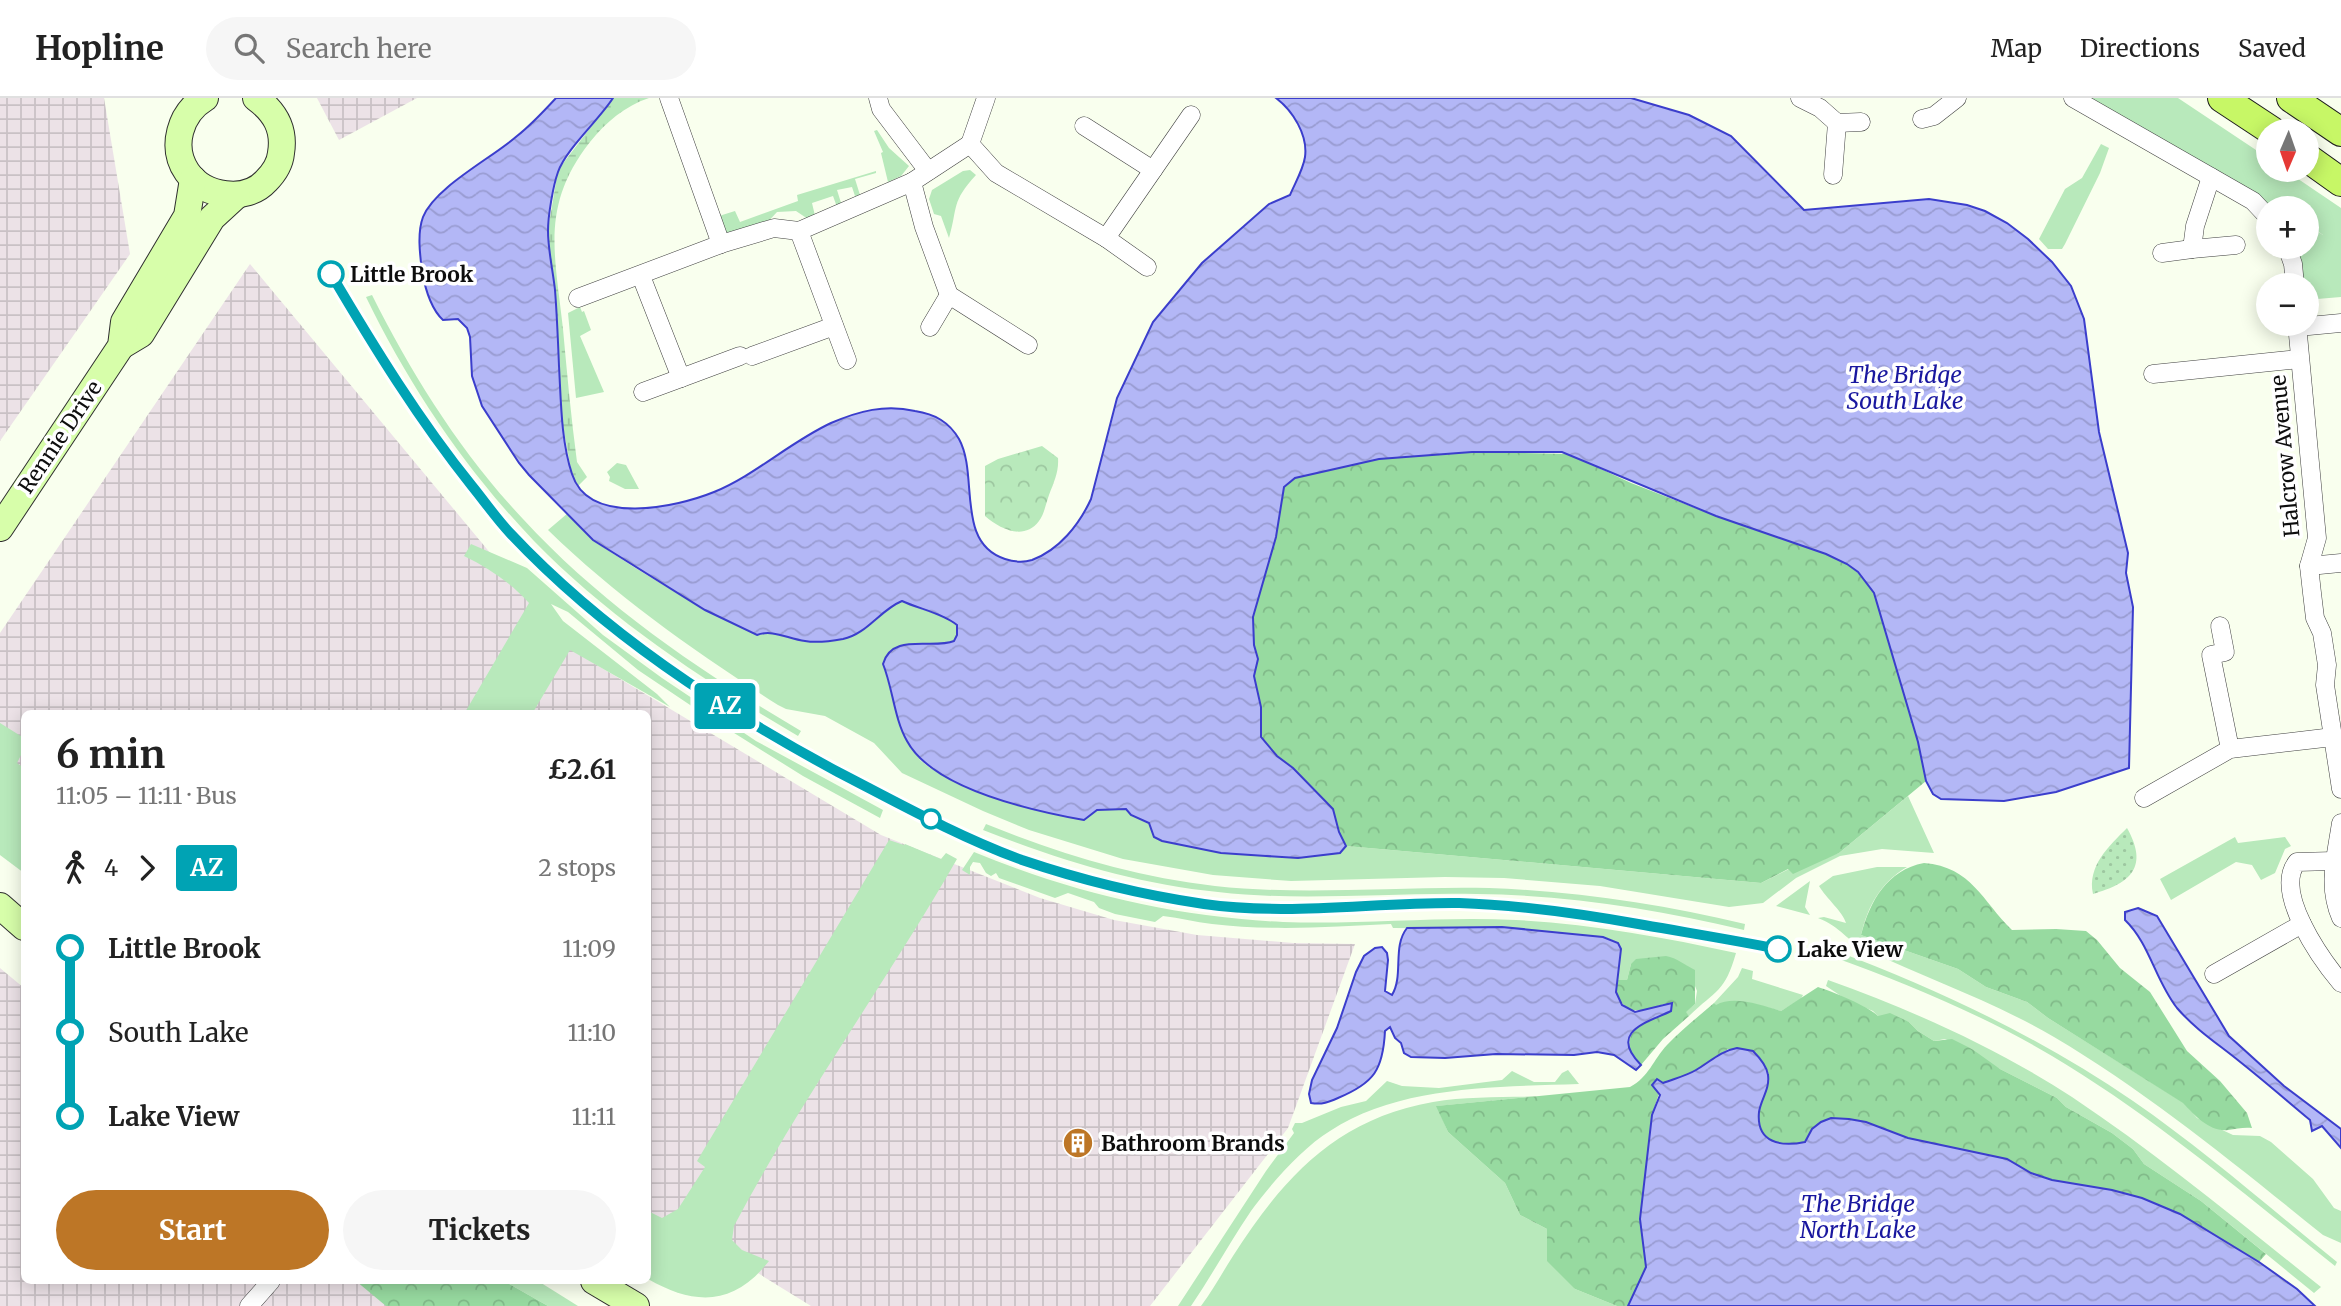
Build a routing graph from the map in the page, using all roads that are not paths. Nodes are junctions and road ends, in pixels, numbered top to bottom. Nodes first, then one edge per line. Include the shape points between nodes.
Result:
1 (203, 98) edge
2 (256, 98) edge
3 (669, 98) edge
4 (878, 98) edge
5 (986, 98) edge
6 (1800, 98) edge
7 (1957, 98) edge
8 (2073, 98) edge
9 (2222, 98) edge
10 (2291, 98) edge
11 (1191, 115) dead end
12 (1922, 119) dead end
13 (2256, 120) edge
14 (1861, 122) dead end
15 (1837, 123) junction
16 (1084, 126) dead end
17 (2341, 132) edge
18 (970, 144) junction
19 (2319, 166) edge
20 (1153, 170) junction
21 (928, 171) junction
22 (1833, 175) dead end
23 (2211, 177) junction
24 (193, 179) junction
25 (912, 182) junction
26 (2341, 182) edge
27 (237, 195) junction
28 (2256, 204) edge
29 (799, 231) junction
30 (1106, 239) junction
31 (721, 244) junction
32 (2236, 245) dead end
33 (2192, 249) junction
34 (2162, 253) dead end
35 (1147, 267) dead end
36 (640, 276) junction
37 (949, 295) junction
38 (578, 298) dead end
39 (2341, 323) edge
40 (2319, 324) edge
41 (834, 326) junction
42 (930, 327) dead end
43 (2298, 336) edge
44 (1028, 345) dead end
45 (121, 346) junction
46 (2299, 359) junction
47 (846, 360) dead end
48 (2153, 374) dead end
49 (681, 378) junction
50 (643, 392) dead end
51 (0, 528) edge
52 (2341, 563) edge
53 (2309, 566) junction
54 (2220, 626) dead end
55 (2333, 737) junction
56 (2230, 749) junction
57 (2341, 789) edge
58 (2144, 798) dead end
59 (2341, 823) edge
60 (2333, 861) junction
61 (0, 906) edge
62 (2341, 918) edge
63 (21, 924) edge
64 (2302, 924) junction
65 (2214, 974) dead end
66 (2341, 983) edge
67 (268, 1284) edge
68 (599, 1284) edge
69 (249, 1306) edge
70 (636, 1306) edge

1 - 24 street via 188,112 178,144 181,161
2 - 27 street, Rennie Drive via 270,108 279,124 281,157 264,183
3 - 31 street
4 - 21 street via 881,110
5 - 18 street
6 - 15 street
7 - 12 street via 1934,116
8 - 23 street
9 - 13 main road
10 - 17 main road
11 - 20 street
14 - 15 street
15 - 22 street
16 - 20 street
18 - 21 street
18 - 30 street via 996,173
19 - 26 main road
20 - 30 street
21 - 25 street
23 - 28 street
23 - 33 street
24 - 27 street via 213,192
24 - 45 street, Rennie Drive via 187,216 124,322
25 - 29 street
25 - 37 street
27 - 45 street, Rennie Drive via 212,218 141,334
29 - 31 street via 774,228
29 - 41 street
30 - 35 street
31 - 36 street
32 - 33 street
33 - 34 street
36 - 38 street
36 - 49 street
37 - 42 street
37 - 44 street
39 - 40 street
41 - 47 street
41 - 49 street
43 - 46 street, Halcrow Avenue
45 - 51 street, Rennie Drive
46 - 48 street
46 - 53 street, Halcrow Avenue via 2317,538
49 - 50 street
52 - 53 street
53 - 55 street, Halcrow Avenue via 2327,665 2325,685
54 - 56 street via 2225,652 2211,655
55 - 56 street
55 - 57 street, Halcrow Avenue
56 - 58 street
59 - 60 street
60 - 62 street via 2332,886
60 - 64 street via 2301,860 2294,865 2290,885
61 - 63 street
64 - 65 street
64 - 66 street
67 - 69 street
68 - 70 street

